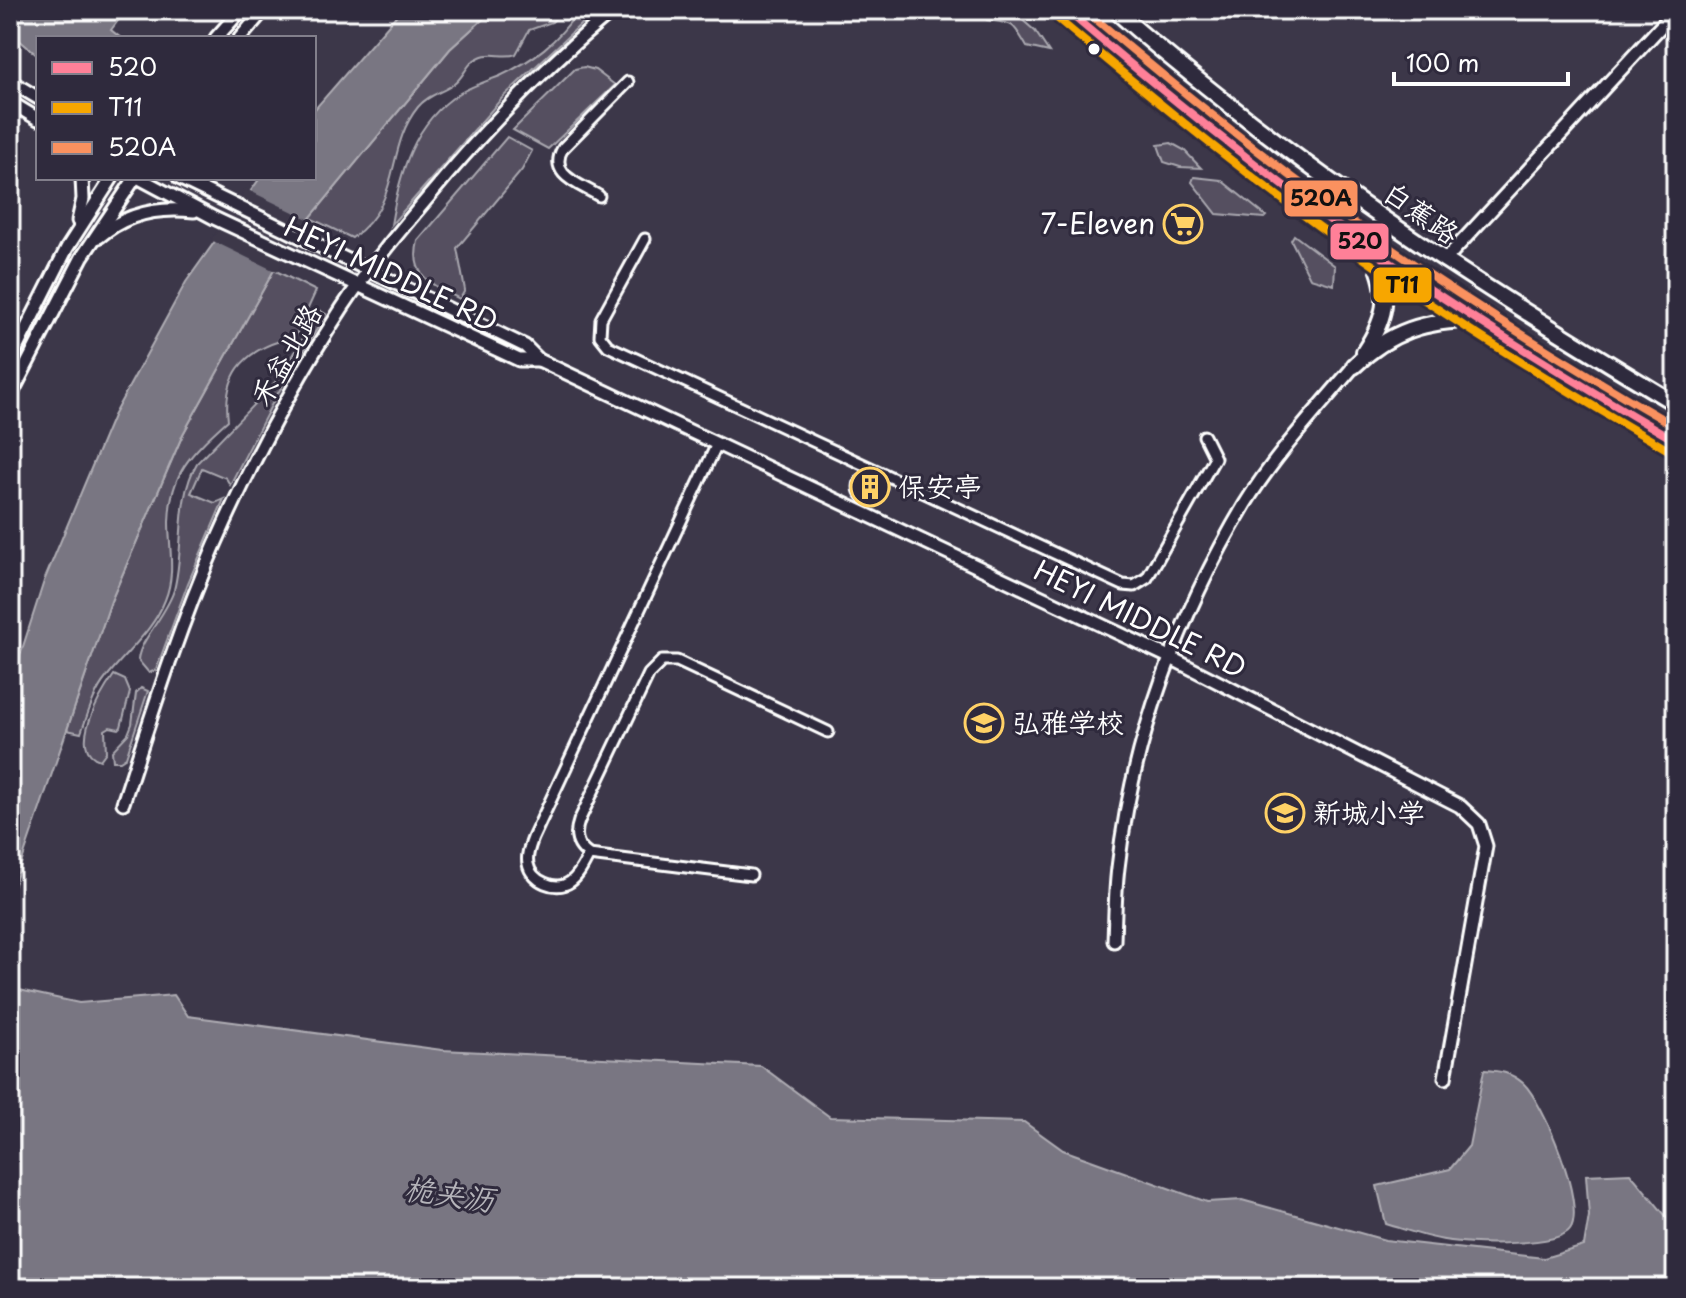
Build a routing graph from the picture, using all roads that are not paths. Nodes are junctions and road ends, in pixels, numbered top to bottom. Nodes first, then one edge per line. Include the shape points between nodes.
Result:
1 (241, 10) edge
2 (264, 10) edge
3 (614, 10) edge
4 (1066, 10) edge
5 (1115, 10) edge
6 (1676, 10) edge
7 (218, 36) edge
8 (242, 36) edge
9 (10, 81) edge
10 (628, 82) dead end
11 (36, 97) edge
12 (10, 102) edge
13 (36, 118) edge
14 (82, 180) edge
15 (111, 180) edge
16 (136, 180) edge
17 (141, 180) edge
18 (183, 180) edge
19 (201, 180) edge
20 (599, 196) dead end
21 (223, 199) junction
22 (214, 218) junction
23 (645, 239) dead end
24 (67, 248) junction
25 (1370, 248) junction
26 (82, 257) junction
27 (1444, 261) junction
28 (369, 270) junction
29 (358, 286) junction
30 (1476, 320) junction
31 (539, 360) junction
32 (10, 361) edge
33 (1354, 366) junction
34 (10, 397) edge
35 (1676, 404) edge
36 (1204, 436) dead end
37 (1676, 441) edge
38 (717, 444) junction
39 (877, 473) junction
40 (865, 497) junction
41 (858, 510) junction
42 (1169, 657) junction
43 (828, 732) dead end
44 (123, 803) dead end
45 (589, 855) junction
46 (751, 875) dead end
47 (1114, 941) dead end
48 (1445, 1078) dead end

1 - 7 street
2 - 8 street
3 - 28 street, 禾益北路 via 492,124
4 - 25 main road, 白蕉路 via 1178,103
5 - 27 main road, 白蕉路 via 1288,151
6 - 27 street
9 - 11 street
10 - 20 street via 558,156 561,172
12 - 13 street
14 - 24 street via 80,215
15 - 24 street
16 - 26 street
17 - 22 street, HEYI MIDDLE RD
18 - 21 street, HEYI MIDDLE RD
19 - 21 street
21 - 28 street, HEYI MIDDLE RD
22 - 26 street via 178,209 142,213 108,229
22 - 29 street, HEYI MIDDLE RD
23 - 39 street via 601,319 599,332 605,343
24 - 32 street
25 - 30 main road, 白蕉路
25 - 33 main road via 1385,285 1384,308 1371,342
26 - 34 street
27 - 35 main road, 白蕉路
28 - 29 street, 禾益北路
28 - 31 street, HEYI MIDDLE RD via 525,346
29 - 31 street, HEYI MIDDLE RD via 519,360
29 - 44 street, 禾益北路 via 274,423 214,547
30 - 33 main road via 1411,328
30 - 37 main road, 白蕉路
31 - 38 street, HEYI MIDDLE RD
33 - 42 street via 1246,502
36 - 39 street via 1215,458 1147,578 1131,586
38 - 41 street, HEYI MIDDLE RD
38 - 45 street via 533,838 528,863 540,880 558,886 573,881
39 - 40 street via 880,491
39 - 40 street via 860,481
40 - 41 street
41 - 42 street, HEYI MIDDLE RD
42 - 47 street via 1131,796 1118,867
42 - 48 street, HEYI MIDDLE RD via 1460,806 1479,824 1486,846
43 - 45 street via 681,663 662,661 649,674 577,826 576,841
45 - 46 street

